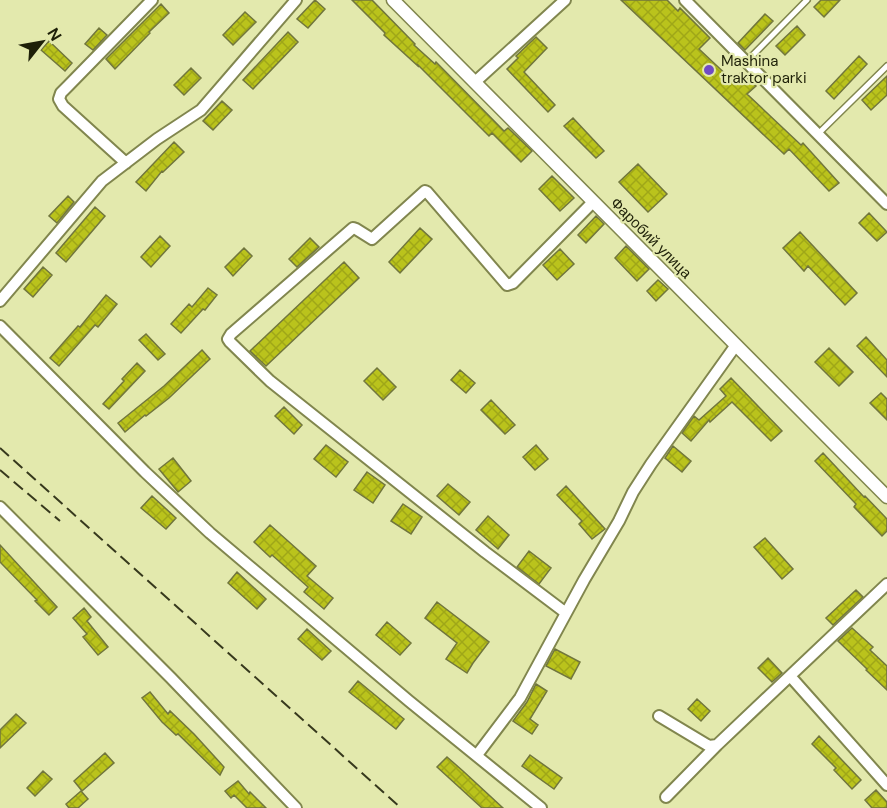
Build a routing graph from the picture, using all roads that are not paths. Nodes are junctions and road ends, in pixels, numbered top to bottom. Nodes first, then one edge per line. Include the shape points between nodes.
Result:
1 (152, 0) edge
2 (296, 0) edge
3 (393, 0) edge
4 (565, 0) edge
5 (685, 0) edge
6 (807, 0) edge
7 (746, 62) junction
8 (887, 66) edge
9 (475, 82) junction
10 (818, 135) junction
11 (126, 163) junction
12 (593, 202) junction
13 (886, 202) edge
14 (0, 301) edge
15 (0, 326) edge
16 (736, 345) junction
17 (887, 496) edge
18 (0, 507) edge
19 (887, 584) edge
20 (566, 613) junction
21 (790, 676) junction
22 (659, 716) dead end
23 (717, 745) junction
24 (477, 755) junction
25 (887, 785) edge
26 (666, 797) dead end
27 (296, 808) edge
28 (541, 808) edge

1 - 11 street via 59,99
2 - 11 street via 201,110
3 - 9 street, Фаробий улица
4 - 9 street
5 - 7 street
6 - 7 lane
7 - 10 street
8 - 10 lane
9 - 12 street, Фаробий улица
10 - 13 street
11 - 14 street via 102,182
12 - 16 street, Фаробий улица
12 - 20 street via 507,285 424,191 373,238 353,228 228,339 270,381
15 - 24 street via 210,532
16 - 17 street, Фаробий улица
16 - 20 street via 633,492
18 - 27 street
19 - 21 street
20 - 24 street via 520,698
21 - 23 street
21 - 25 street
22 - 23 street via 709,746
23 - 26 street
24 - 28 street

